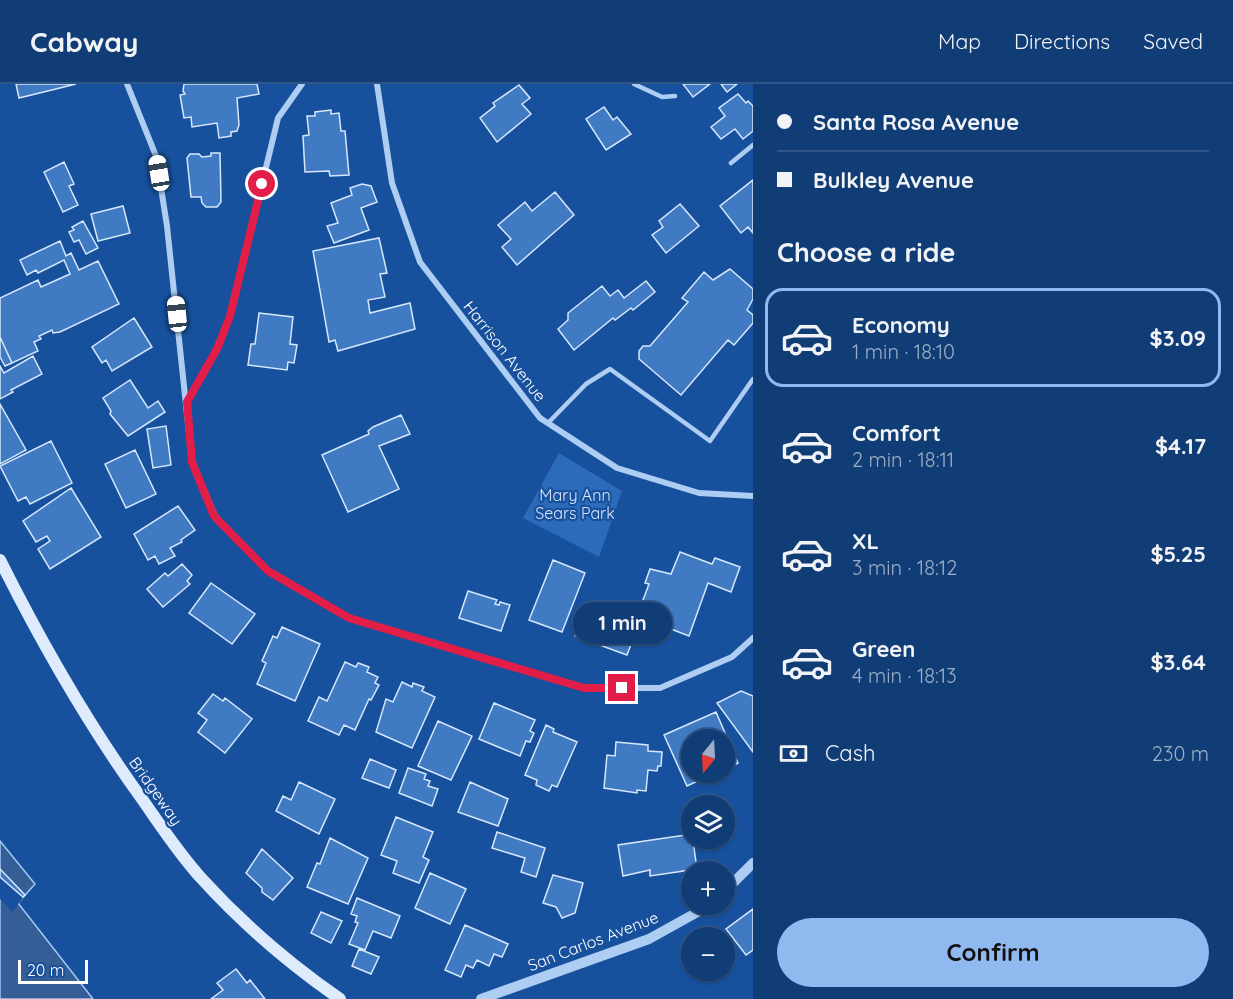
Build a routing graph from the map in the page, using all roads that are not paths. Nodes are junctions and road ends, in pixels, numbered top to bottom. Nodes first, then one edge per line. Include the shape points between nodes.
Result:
1 (127, 84) edge
2 (302, 84) edge
3 (377, 84) edge
4 (634, 84) edge
5 (675, 96) dead end
6 (753, 145) edge
7 (731, 163) dead end
8 (753, 379) edge
9 (187, 402) junction
10 (548, 423) junction
11 (753, 496) edge
12 (0, 560) edge
13 (753, 638) edge
14 (753, 864) edge
15 (735, 881) edge
16 (692, 915) edge
17 (340, 999) edge
18 (481, 999) edge

1 - 9 street via 156,156
2 - 9 street via 278,117 230,316 217,349
3 - 10 street, Harrison Avenue via 392,183 420,262 519,392
4 - 5 lane via 662,97
6 - 7 lane
8 - 10 lane via 710,441 610,369 586,384
9 - 13 street via 192,462 214,516 268,571 349,618 584,688 660,688 732,657
10 - 11 street, Harrison Avenue via 617,468 699,493
12 - 17 main road, Bridgeway via 80,709 185,859 238,914
14 - 15 street
16 - 18 street, San Carlos Avenue via 649,939

